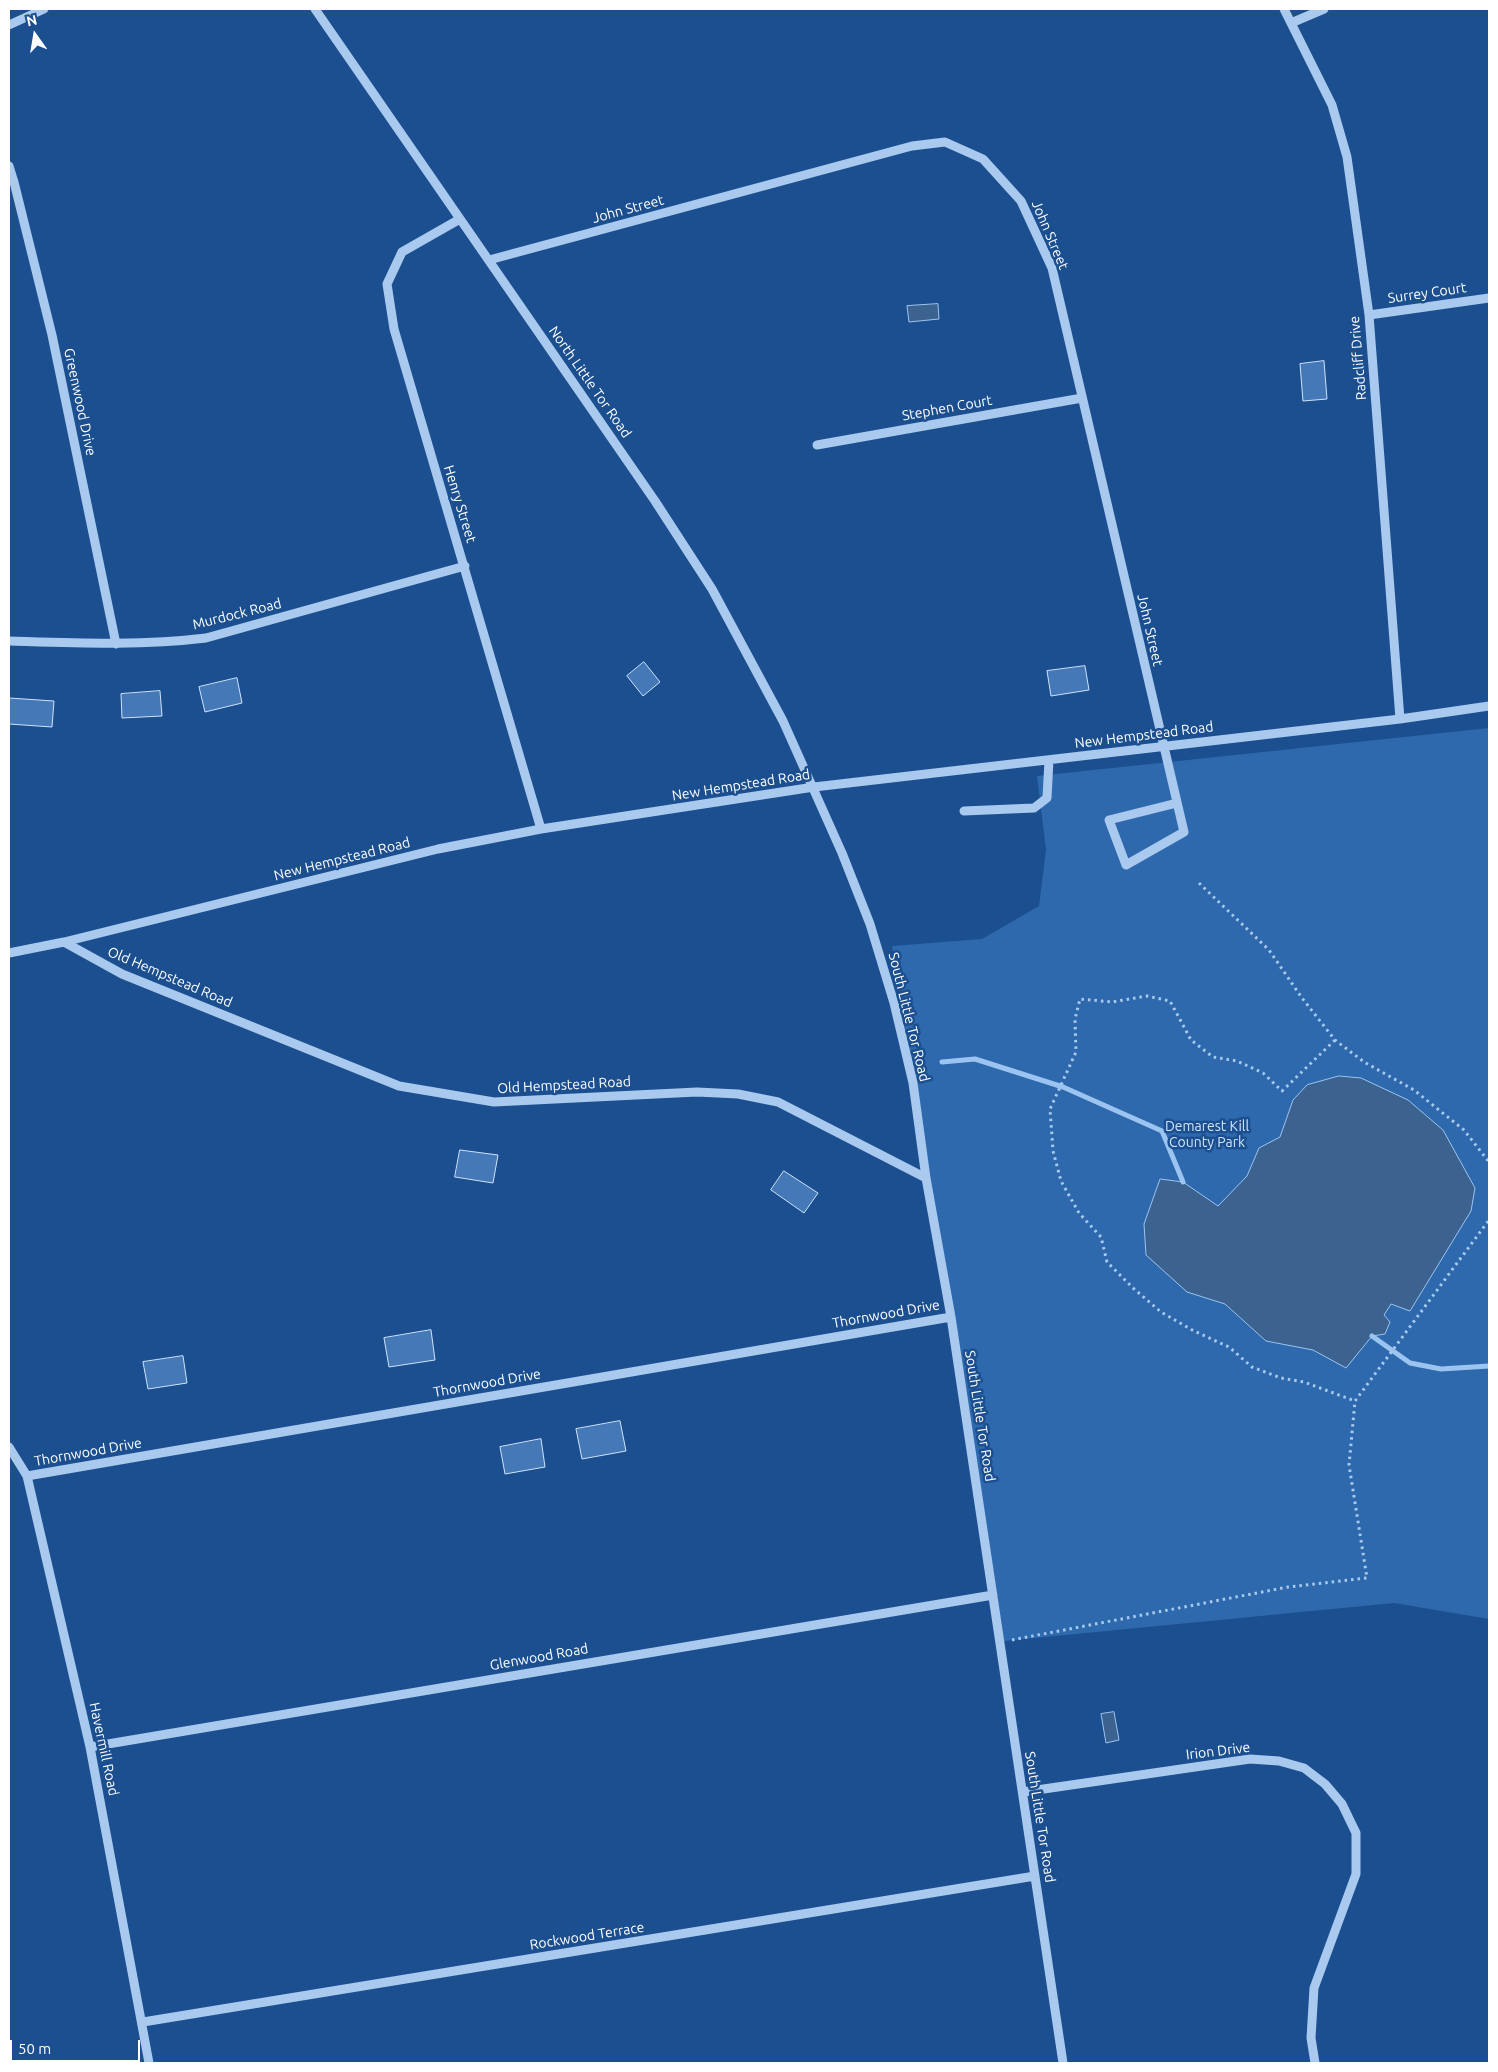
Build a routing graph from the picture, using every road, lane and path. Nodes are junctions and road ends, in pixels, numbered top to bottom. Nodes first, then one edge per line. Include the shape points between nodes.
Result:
1 (44, 9) edge
2 (315, 9) edge
3 (1284, 9) edge
4 (1324, 9) edge
5 (1291, 23) junction
6 (9, 25) edge
7 (9, 166) edge
8 (460, 219) junction
9 (489, 260) junction
10 (1489, 298) edge
11 (1369, 315) junction
12 (1082, 398) junction
13 (818, 445) dead end
14 (465, 566) junction
15 (9, 641) edge
16 (116, 644) junction
17 (1489, 706) edge
18 (1400, 719) junction
19 (1163, 747) junction
20 (1049, 760) junction
21 (814, 787) junction
22 (1177, 803) junction
23 (964, 811) dead end
24 (541, 829) junction
25 (1199, 883) dead end
26 (64, 942) junction
27 (9, 953) edge
28 (1335, 1040) junction
29 (1489, 1162) edge
30 (926, 1178) junction
31 (1489, 1220) edge
32 (951, 1316) junction
33 (1355, 1401) junction
34 (9, 1447) edge
35 (27, 1476) junction
36 (993, 1595) junction
37 (1004, 1642) dead end
38 (90, 1747) junction
39 (1023, 1792) junction
40 (1035, 1876) junction
41 (142, 2022) junction
42 (149, 2063) edge
43 (1063, 2063) edge
44 (1315, 2063) edge

1 - 6 street
2 - 8 street, North Little Tor Road
3 - 5 street, Radcliff Drive
4 - 5 street
5 - 11 street, Radcliff Drive via 1332,105 1347,157
7 - 16 street, Greenwood Drive via 52,335
8 - 9 street, North Little Tor Road
8 - 14 street, Henry Street via 402,252 387,284 394,329
9 - 12 street, John Street via 912,146 945,142 983,159 1021,201 1052,268
9 - 21 street, North Little Tor Road via 712,589 783,721
10 - 11 street, Surrey Court
11 - 18 street, Radcliff Drive
12 - 13 street, Stephen Court
12 - 19 street, John Street
14 - 16 street, Murdock Road via 206,638
14 - 24 street, Henry Street
15 - 16 street, Murdock Road
17 - 18 street, New Hempstead Road
18 - 19 street, New Hempstead Road
19 - 20 street, New Hempstead Road
19 - 22 street, John Street
20 - 21 street, New Hempstead Road
20 - 23 street via 1047,798 1034,808
21 - 24 street, New Hempstead Road
21 - 30 street, South Little Tor Road via 870,924 894,1003 913,1083
22 - 22 street, John Street via 1184,832 1126,865 1109,820
24 - 26 street, New Hempstead Road via 438,849
25 - 28 path via 1269,950
26 - 27 street, New Hempstead Road
26 - 30 street, Old Hempstead Road via 122,974 399,1086 494,1102 697,1092 738,1094 778,1102
28 - 29 path via 1364,1062 1414,1090 1464,1130
28 - 33 path via 1282,1090 1263,1073 1237,1061 1213,1057 1191,1040 1170,1001 1147,996 1112,1002 1080,999 1076,1052 1050,1109 1053,1151 1061,1181 1079,1213 1101,1237 1107,1262 1133,1288 1161,1312 1229,1347 1252,1368 1304,1382
30 - 32 street, South Little Tor Road
31 - 33 path
32 - 35 street, Thornwood Drive
32 - 36 street, South Little Tor Road
33 - 37 path via 1350,1465 1367,1578 1288,1588
34 - 35 street, Havermill Road
35 - 38 street, Havermill Road
36 - 38 street, Glenwood Road
36 - 39 street, South Little Tor Road
38 - 41 street, Havermill Road
39 - 40 street, South Little Tor Road
39 - 44 street, Irion Drive via 1250,1759 1279,1761 1304,1768 1326,1784 1342,1804 1356,1833 1356,1874 1314,1988 1311,2038
40 - 41 street, Rockwood Terrace
40 - 43 street, South Little Tor Road
41 - 42 street, Havermill Road

